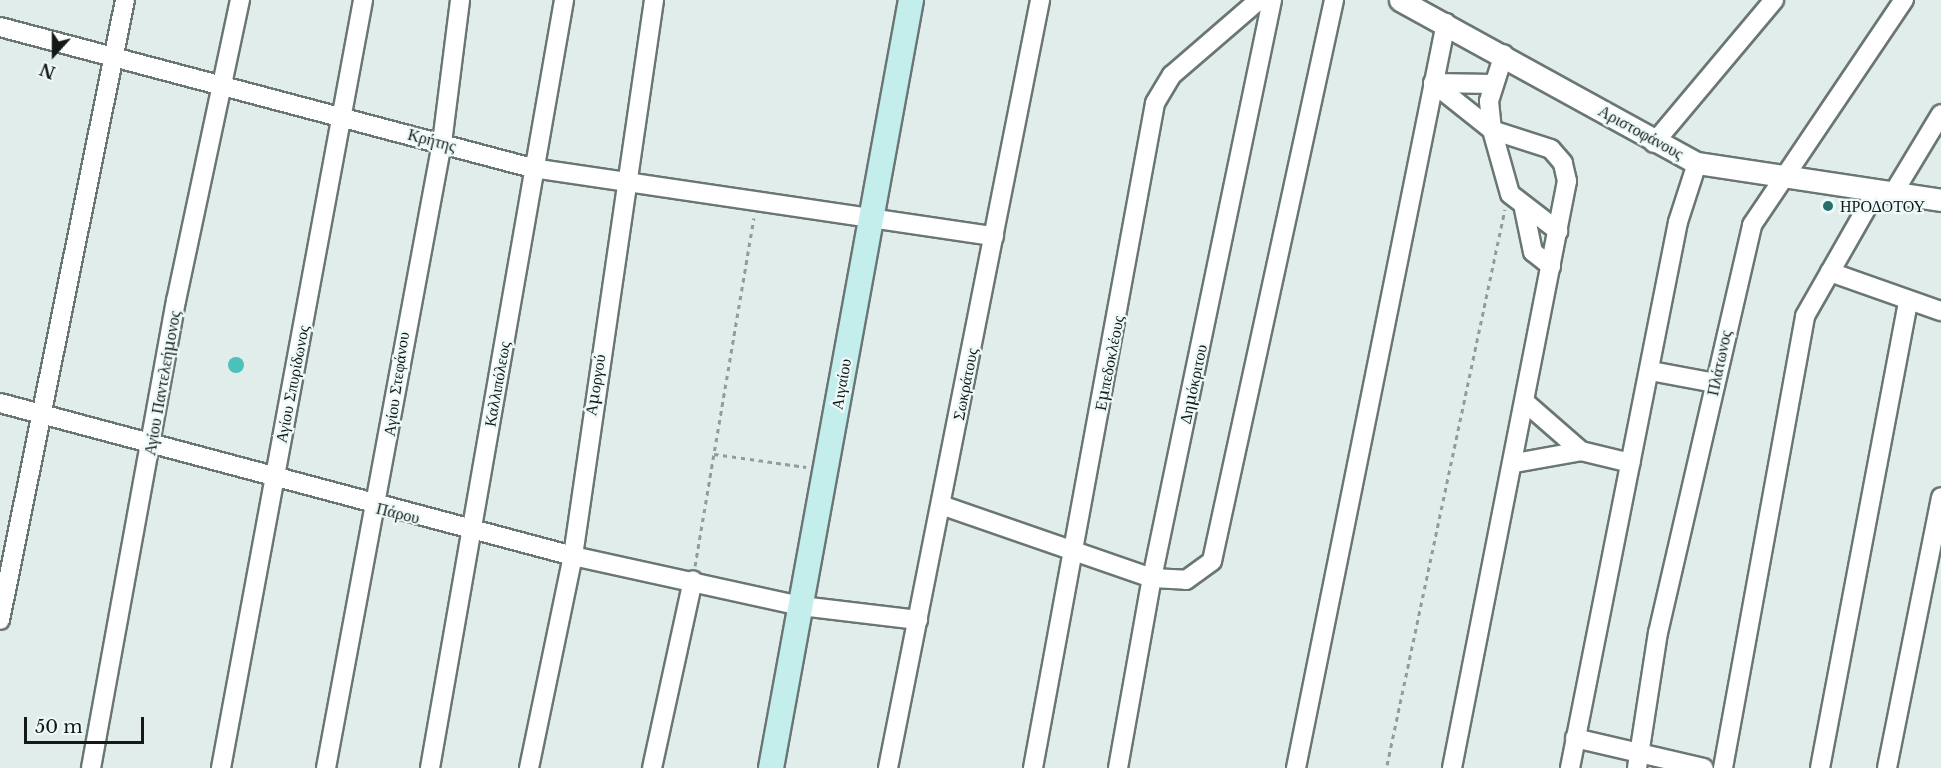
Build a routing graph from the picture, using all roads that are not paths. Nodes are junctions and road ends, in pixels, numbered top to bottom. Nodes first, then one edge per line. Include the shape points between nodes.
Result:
1 (126, 0) edge
2 (240, 0) edge
3 (363, 0) edge
4 (460, 0) edge
5 (564, 0) edge
6 (654, 0) edge
7 (911, 0) edge
8 (1040, 0) edge
9 (1259, 0) edge
10 (1272, 0) edge
11 (1334, 0) edge
12 (1400, 0) edge
13 (1774, 0) edge
14 (1904, 0) edge
15 (1446, 23) junction
16 (0, 27) edge
17 (1504, 54) junction
18 (113, 55) junction
19 (1433, 83) junction
20 (1493, 84) junction
21 (222, 90) junction
22 (1941, 114) edge
23 (343, 117) junction
24 (1492, 130) junction
25 (442, 143) junction
26 (1654, 143) junction
27 (1697, 163) junction
28 (532, 168) junction
29 (1780, 178) junction
30 (630, 186) junction
31 (1886, 191) junction
32 (1941, 200) edge
33 (1524, 209) junction
34 (872, 218) junction
35 (1558, 231) junction
36 (994, 236) junction
37 (1551, 266) junction
38 (1830, 272) junction
39 (1908, 302) junction
40 (1941, 311) edge
41 (1651, 371) junction
42 (1715, 383) junction
43 (0, 403) edge
44 (1526, 404) junction
45 (38, 414) junction
46 (151, 445) junction
47 (1581, 452) junction
48 (1515, 463) junction
49 (1631, 463) junction
50 (273, 479) junction
51 (1941, 497) edge
52 (941, 505) junction
53 (377, 508) junction
54 (470, 531) junction
55 (1073, 548) junction
56 (573, 556) junction
57 (1152, 578) junction
58 (693, 580) junction
59 (801, 606) junction
60 (0, 620) edge
61 (918, 620) junction
62 (1575, 738) junction
63 (1639, 760) edge
64 (91, 768) edge
65 (222, 768) edge
66 (326, 768) edge
67 (430, 768) edge
68 (529, 768) edge
69 (652, 768) edge
70 (771, 768) edge
71 (888, 768) edge
72 (1033, 768) edge
73 (1118, 768) edge
74 (1296, 768) edge
75 (1452, 768) edge
76 (1569, 768) edge
77 (1704, 768) edge
78 (1723, 768) edge
79 (1820, 768) edge
80 (1887, 768) edge

1 - 18 street
2 - 21 street, Αγίου Παντελεήμονος
3 - 23 street, Αγίου Σπυρίδωνος
4 - 25 street, Αγίου Στεφάνου
5 - 28 street, Καλλιπόλεως
6 - 30 street, Αμοργού
7 - 34 main road, Αιγαίου
8 - 36 street, Σωκράτους
9 - 55 street, Εμπεδοκλέους via 1172,75 1155,103
10 - 57 street, Δημόκριτου
11 - 57 street via 1264,304 1219,548 1200,573 1186,580
12 - 15 street, Αριστοφάνους
13 - 26 street
14 - 29 street, Πλάτωνος
15 - 17 street, Αριστοφάνους
15 - 19 street
16 - 18 street, Κρήτης
17 - 20 street
17 - 26 street, Αριστοφάνους
18 - 21 street, Κρήτης
18 - 45 street
19 - 20 street
19 - 24 street
19 - 74 street
20 - 24 street via 1488,115
21 - 23 street, Κρήτης
21 - 46 street, Αγίου Παντελεήμονος
22 - 31 street
23 - 25 street, Κρήτης
23 - 50 street, Αγίου Σπυρίδωνος
24 - 33 street via 1504,184
24 - 35 street via 1558,155 1567,181
25 - 28 street, Κρήτης
25 - 53 street, Αγίου Στεφάνου via 403,330
26 - 27 street, Αριστοφάνους
27 - 29 street, Αριστοφάνους
27 - 41 street via 1678,222
28 - 30 street, Κρήτης
28 - 54 street, Καλλιπόλεως
29 - 31 street, Αριστοφάνους
29 - 42 street, Πλάτωνος via 1752,225
30 - 34 street, Κρήτης
30 - 56 street, Αμοργού via 594,384
31 - 32 street, Αριστοφάνους
31 - 38 street
33 - 35 street
33 - 37 street via 1533,252
34 - 36 street, Κρήτης
34 - 59 main road, Αιγαίου
35 - 37 street
36 - 52 street, Σωκράτους
37 - 44 street
38 - 39 street
38 - 78 street via 1805,316
39 - 40 street
39 - 79 street
41 - 42 street
41 - 49 street
42 - 63 street, Πλάτωνος via 1658,633
43 - 45 street, Πάρου
44 - 47 street
44 - 48 street
45 - 46 street, Πάρου
45 - 60 street
46 - 50 street, Πάρου
46 - 64 street, Αγίου Παντελεήμονος
47 - 48 street
47 - 49 street
48 - 75 street
49 - 62 street
50 - 53 street, Πάρου
50 - 65 street, Αγίου Σπυρίδωνος
51 - 80 street
52 - 55 street
52 - 61 street, Σωκράτους
53 - 54 street, Πάρου
53 - 66 street, Αγίου Στεφάνου
54 - 56 street, Πάρου
54 - 67 street, Καλλιπόλεως
55 - 57 street
55 - 72 street, Εμπεδοκλέους
56 - 58 street, Πάρου
56 - 68 street, Αμοργού
57 - 73 street, Δημόκριτου
58 - 59 street, Πάρου
58 - 69 street
59 - 61 street, Πάρου
59 - 70 main road, Αιγαίου
61 - 71 street, Σωκράτους
62 - 63 street
62 - 76 street
63 - 77 street

